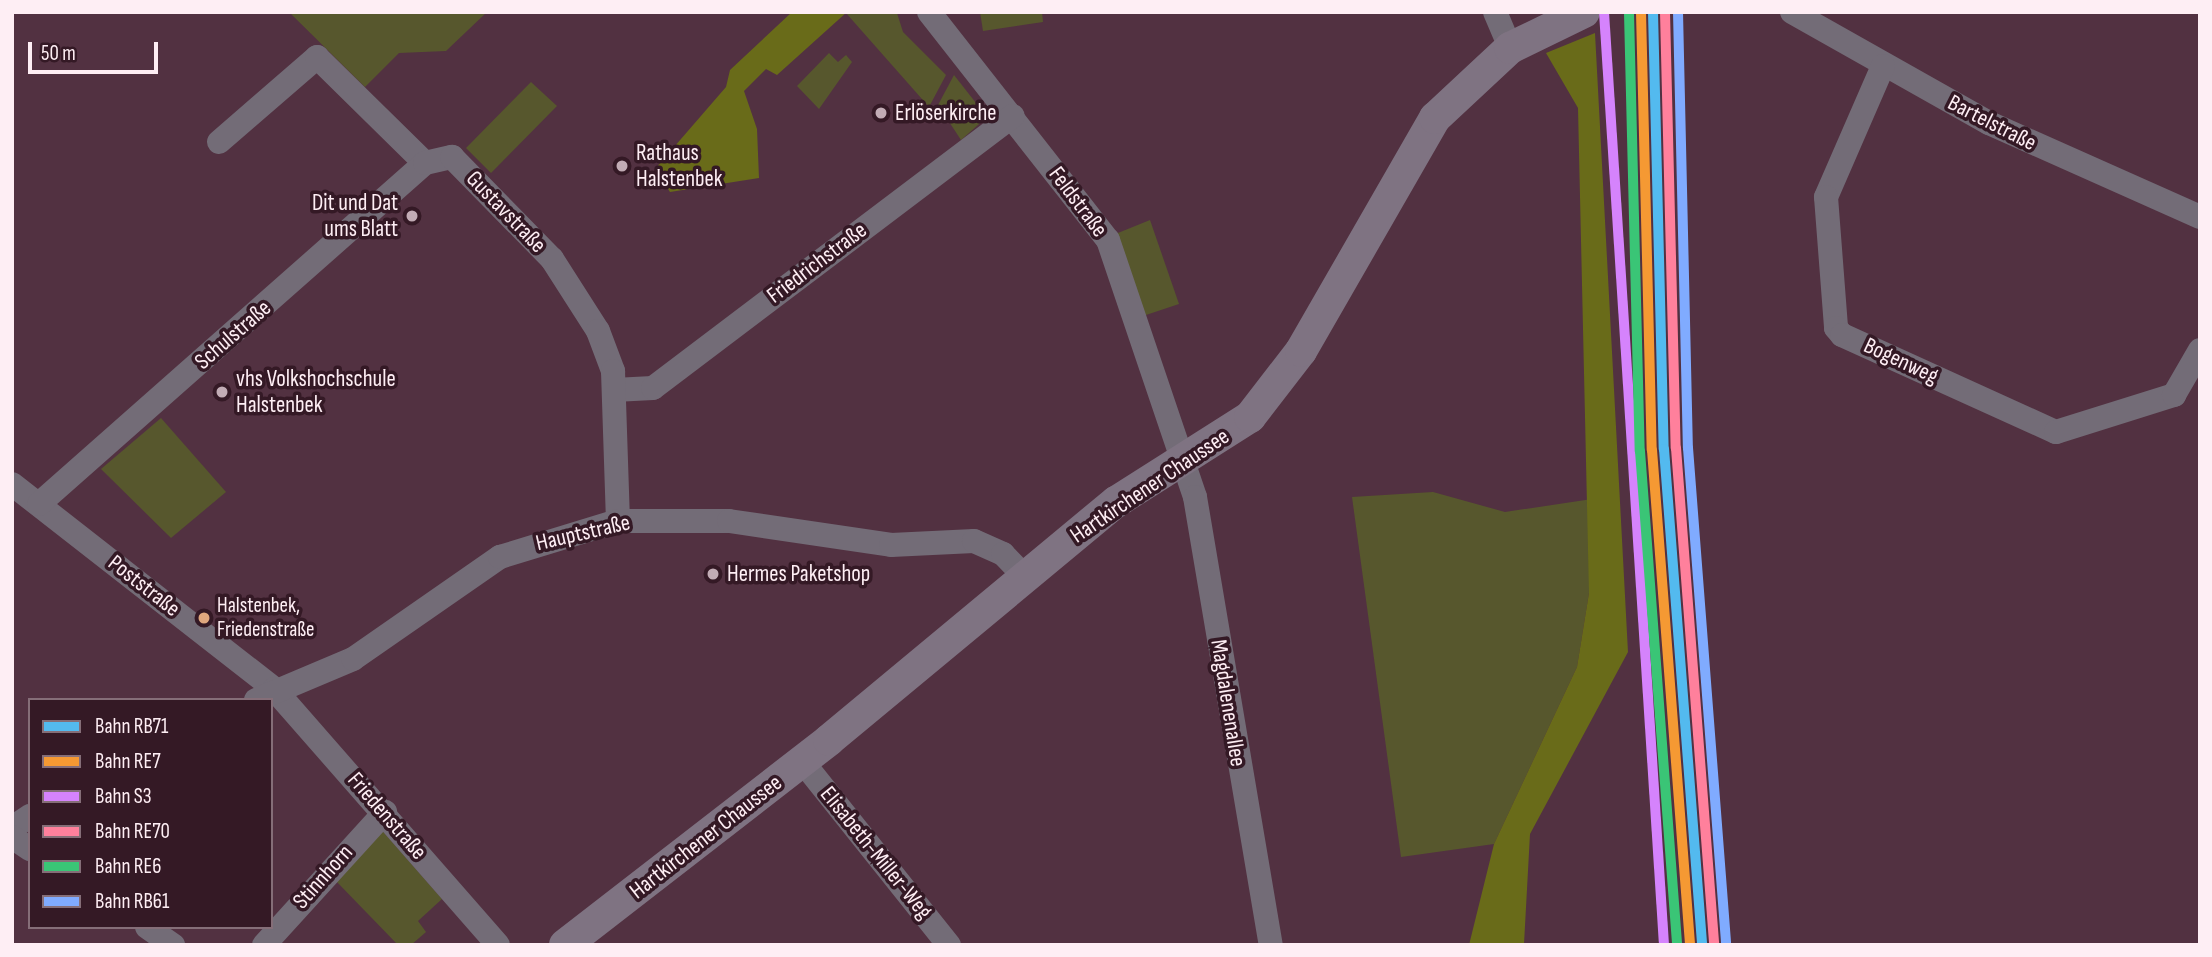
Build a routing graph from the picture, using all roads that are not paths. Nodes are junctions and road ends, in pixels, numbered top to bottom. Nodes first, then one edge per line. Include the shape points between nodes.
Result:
1 (929, 12) edge
2 (1495, 12) edge
3 (1584, 12) edge
4 (1792, 12) edge
5 (1510, 48) junction
6 (1883, 66) junction
7 (1013, 116) junction
8 (219, 142) dead end
9 (425, 163) junction
10 (2200, 217) edge
11 (2200, 350) edge
12 (614, 390) junction
13 (1181, 453) junction
14 (12, 484) edge
15 (39, 504) junction
16 (618, 520) junction
17 (1023, 575) junction
18 (265, 695) edge
19 (273, 703) edge
20 (802, 761) junction
21 (385, 812) junction
22 (28, 817) edge
23 (12, 828) edge
24 (12, 837) edge
25 (28, 848) edge
26 (150, 929) edge
27 (173, 945) edge
28 (264, 945) edge
29 (498, 945) edge
30 (565, 945) edge
31 (949, 945) edge
32 (1271, 945) edge

1 - 7 street, Feldstraße
2 - 5 street
3 - 5 main road, Hartkirchener Chaussee
4 - 6 street, Bartelstraße
5 - 13 main road, Hartkirchener Chaussee via 1458,93 1419,140 1271,394 1237,427
6 - 10 street, Bartelstraße via 2111,182
6 - 11 street, Bogenweg via 1826,197 1836,328 1842,335 2056,432 2174,395
7 - 12 street, Friedrichstraße via 653,388
7 - 13 street, Feldstraße via 1108,240
8 - 9 street via 317,57
9 - 12 street, Gustavstraße via 452,157 552,260 598,331
9 - 15 street, Schulstraße
12 - 16 street, Gustavstraße
13 - 17 main road, Hartkirchener Chaussee
13 - 32 street, Magdalenenallee via 1201,526
14 - 15 street, Poststraße
15 - 18 street, Poststraße
16 - 17 street, Hauptstraße via 729,521 891,545 974,541 1003,554
16 - 18 street, Hauptstraße via 500,557 353,659
17 - 20 main road, Hartkirchener Chaussee
19 - 21 street, Friedenstraße
20 - 30 main road, Hartkirchener Chaussee
20 - 31 street, Elisabeth-Miller-Weg
21 - 28 street, Stinnhorn via 326,870
21 - 29 street, Friedenstraße
22 - 23 street
24 - 25 street
26 - 27 street

